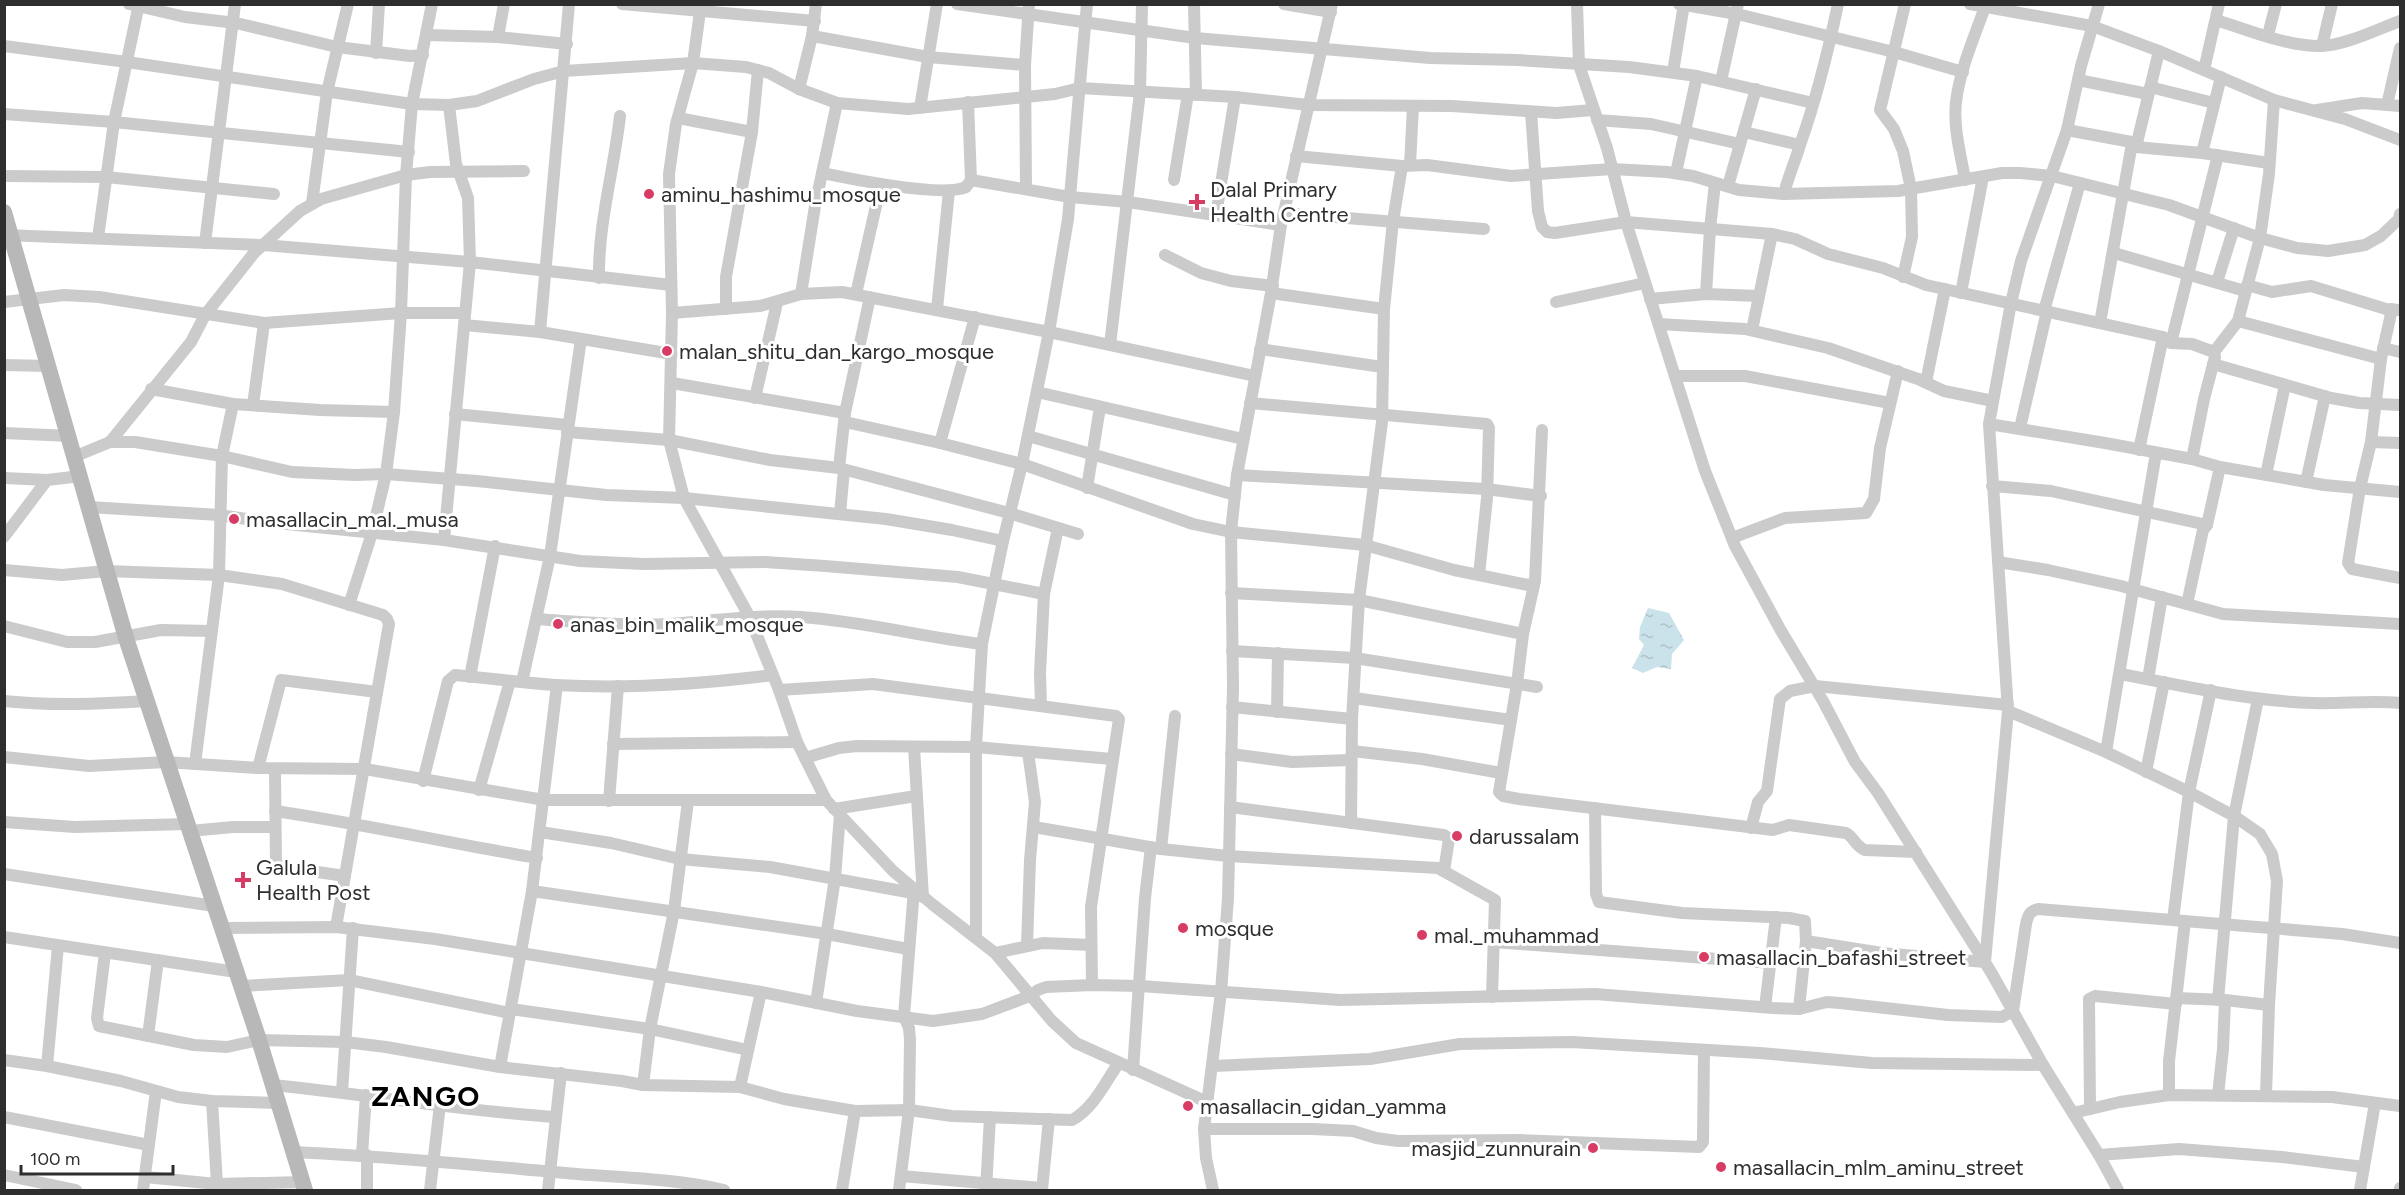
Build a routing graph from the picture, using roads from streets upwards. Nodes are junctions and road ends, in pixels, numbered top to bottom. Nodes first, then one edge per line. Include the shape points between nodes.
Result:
1 (235, 4) edge
2 (348, 4) edge
3 (379, 4) edge
4 (432, 4) edge
5 (504, 4) edge
6 (569, 4) edge
7 (622, 4) edge
8 (816, 4) edge
9 (937, 4) edge
10 (957, 4) edge
11 (1087, 4) edge
12 (1142, 4) edge
13 (1194, 4) edge
14 (1284, 4) edge
15 (1577, 4) edge
16 (1679, 4) edge
17 (1838, 4) edge
18 (1905, 4) edge
19 (1970, 4) edge
20 (2099, 4) edge
21 (2276, 4) edge
22 (2332, 4) edge
23 (136, 5) edge
24 (1684, 5) edge
25 (2218, 5) edge
26 (1986, 6) edge
27 (1332, 8) edge
28 (700, 9) edge
29 (1738, 9) edge
30 (1029, 10) edge
31 (2216, 20) junction
32 (815, 21) junction
33 (2400, 21) edge
34 (234, 23) junction
35 (1085, 23) junction
36 (2092, 26) junction
37 (1141, 31) junction
38 (426, 35) junction
39 (2268, 35) junction
40 (812, 36) junction
41 (1831, 37) junction
42 (498, 38) junction
43 (1195, 38) junction
44 (567, 44) junction
45 (4, 46) edge
46 (2322, 46) junction
47 (337, 47) junction
48 (1322, 50) junction
49 (2159, 51) junction
50 (1894, 52) junction
51 (376, 53) junction
52 (2400, 54) edge
53 (423, 55) junction
54 (928, 57) junction
55 (127, 62) junction
56 (693, 63) junction
57 (1025, 65) junction
58 (1579, 65) junction
59 (758, 70) junction
60 (2204, 70) junction
61 (564, 71) junction
62 (1673, 72) junction
63 (1963, 72) junction
64 (1697, 75) junction
65 (2220, 77) junction
66 (226, 78) junction
67 (2078, 80) junction
68 (1721, 81) junction
69 (799, 88) junction
70 (1080, 88) junction
71 (1756, 89) junction
72 (2149, 90) junction
73 (327, 92) junction
74 (1140, 92) junction
75 (1192, 94) junction
76 (1024, 96) junction
77 (1235, 97) junction
78 (2274, 100) junction
79 (968, 102) junction
80 (837, 103) junction
81 (1813, 103) junction
82 (2214, 103) junction
83 (412, 104) junction
84 (448, 105) junction
85 (1308, 105) junction
86 (2387, 105) junction
87 (1413, 106) junction
88 (2400, 106) edge
89 (920, 108) junction
90 (2313, 111) junction
91 (1531, 112) junction
92 (4, 114) edge
93 (1595, 115) junction
94 (620, 116) dead end
95 (678, 118) junction
96 (114, 122) junction
97 (1686, 130) junction
98 (2067, 130) junction
99 (752, 132) junction
100 (1744, 132) junction
101 (218, 134) junction
102 (2400, 140) edge
103 (320, 144) junction
104 (1740, 144) junction
105 (2137, 145) junction
106 (1800, 146) junction
107 (409, 153) junction
108 (2202, 153) junction
109 (2218, 155) junction
110 (1296, 156) junction
111 (2269, 163) junction
112 (1406, 165) junction
113 (1612, 169) junction
114 (524, 171) dead end
115 (460, 172) junction
116 (822, 173) junction
117 (1676, 173) junction
118 (4, 176) edge
119 (406, 176) junction
120 (1536, 176) junction
121 (2052, 176) junction
122 (106, 177) junction
123 (1983, 177) junction
124 (971, 180) junction
125 (1174, 180) dead end
126 (1965, 180) junction
127 (1715, 183) junction
128 (2080, 183) junction
129 (881, 184) junction
130 (1728, 186) junction
131 (211, 188) junction
132 (1026, 189) junction
133 (1911, 189) junction
134 (949, 191) junction
135 (274, 194) dead end
136 (1784, 194) junction
137 (2122, 194) junction
138 (1070, 197) junction
139 (1128, 202) junction
140 (312, 203) junction
141 (4, 212) edge
142 (1216, 214) junction
143 (2204, 216) junction
144 (2400, 217) edge
145 (1283, 219) junction
146 (1393, 221) junction
147 (1626, 222) junction
148 (2234, 228) junction
149 (1484, 229) dead end
150 (1710, 229) junction
151 (1772, 234) junction
152 (7, 235) edge
153 (98, 238) junction
154 (2260, 238) junction
155 (205, 243) junction
156 (263, 245) junction
157 (2114, 253) junction
158 (1165, 255) dead end
159 (402, 256) junction
160 (470, 262) junction
161 (544, 271) junction
162 (2187, 273) junction
163 (1903, 277) junction
164 (599, 278) junction
165 (2217, 282) junction
166 (1645, 283) junction
167 (671, 285) junction
168 (2246, 288) junction
169 (1272, 289) junction
170 (1945, 289) junction
171 (1961, 293) junction
172 (801, 294) junction
173 (856, 294) junction
174 (1706, 294) junction
175 (1759, 296) junction
176 (870, 297) junction
177 (30, 298) junction
178 (1650, 298) junction
179 (4, 302) edge
180 (1556, 302) dead end
181 (777, 303) junction
182 (2011, 303) junction
183 (726, 309) junction
184 (937, 309) junction
185 (1384, 309) junction
186 (2396, 309) edge
187 (2046, 311) junction
188 (401, 313) junction
189 (672, 313) junction
190 (206, 315) junction
191 (975, 317) junction
192 (465, 319) junction
193 (2238, 321) junction
194 (264, 323) junction
195 (2100, 323) junction
196 (1659, 324) junction
197 (1752, 330) junction
198 (540, 332) junction
199 (1049, 332) junction
200 (581, 339) junction
201 (2167, 340) junction
202 (1110, 345) junction
203 (1260, 349) junction
204 (2400, 352) edge
205 (2382, 353) junction
206 (672, 354) junction
207 (2214, 358) junction
208 (4, 365) edge
209 (49, 366) junction
210 (1382, 367) junction
211 (1898, 371) junction
212 (1255, 376) junction
213 (1675, 376) junction
214 (1926, 382) junction
215 (672, 383) junction
216 (2285, 385) junction
217 (151, 389) junction
218 (1037, 392) junction
219 (2325, 396) junction
220 (756, 398) junction
221 (1993, 401) junction
222 (2377, 402) junction
223 (1890, 403) junction
224 (233, 404) junction
225 (1250, 404) junction
226 (253, 405) junction
227 (2400, 405) edge
228 (1100, 407) junction
229 (394, 412) junction
230 (455, 414) junction
231 (1382, 415) junction
232 (845, 418) junction
233 (1989, 424) junction
234 (568, 428) junction
235 (2020, 428) junction
236 (1542, 430) dead end
237 (4, 433) edge
238 (70, 436) junction
239 (1028, 436) junction
240 (1244, 439) junction
241 (669, 440) junction
242 (110, 442) junction
243 (2371, 442) junction
244 (940, 443) junction
245 (2400, 443) edge
246 (2139, 450) junction
247 (2156, 453) junction
248 (76, 456) junction
249 (222, 456) junction
250 (1093, 456) junction
251 (2192, 459) junction
252 (1022, 464) junction
253 (2220, 467) junction
254 (842, 469) junction
255 (386, 474) junction
256 (1237, 475) junction
257 (2266, 475) junction
258 (81, 476) junction
259 (4, 478) edge
260 (451, 478) junction
261 (47, 480) junction
262 (1376, 482) junction
263 (2306, 482) junction
264 (1992, 486) junction
265 (1087, 488) junction
266 (2360, 488) junction
267 (1486, 489) junction
268 (561, 490) junction
269 (2400, 492) edge
270 (1235, 495) junction
271 (1541, 496) junction
272 (684, 498) junction
273 (90, 507) junction
274 (2146, 510) junction
275 (1009, 513) junction
276 (840, 514) junction
277 (219, 515) junction
278 (2206, 525) junction
279 (1058, 528) junction
280 (1231, 532) junction
281 (372, 533) junction
282 (1077, 534) dead end
283 (4, 537) edge
284 (1732, 538) junction
285 (444, 540) junction
286 (1003, 541) junction
287 (1365, 545) junction
288 (495, 546) junction
289 (550, 556) junction
290 (1998, 562) junction
291 (721, 563) junction
292 (4, 570) edge
293 (106, 571) junction
294 (219, 575) junction
295 (1479, 575) junction
296 (2400, 578) edge
297 (1534, 584) junction
298 (994, 585) junction
299 (2133, 589) junction
300 (1231, 593) junction
301 (1044, 594) junction
302 (2162, 597) junction
303 (1359, 600) junction
304 (2187, 604) junction
305 (349, 605) junction
306 (748, 616) junction
307 (536, 619) junction
308 (2400, 624) edge
309 (4, 626) edge
310 (212, 632) junction
311 (1523, 634) junction
312 (126, 638) junction
313 (982, 644) junction
314 (1232, 651) junction
315 (1278, 653) junction
316 (1355, 657) junction
317 (2121, 674) junction
318 (773, 675) junction
319 (470, 676) junction
320 (2148, 679) junction
321 (516, 681) junction
322 (2164, 682) junction
323 (1517, 684) junction
324 (557, 685) junction
325 (618, 686) junction
326 (1815, 686) junction
327 (1537, 687) dead end
328 (779, 690) junction
329 (2211, 690) junction
330 (377, 692) junction
331 (978, 698) junction
332 (1354, 698) junction
333 (2258, 699) junction
334 (4, 700) edge
335 (146, 700) junction
336 (2400, 703) edge
337 (1041, 705) junction
338 (1232, 707) junction
339 (2008, 708) junction
340 (1277, 712) junction
341 (1175, 716) dead end
342 (1352, 719) junction
343 (1511, 720) junction
344 (797, 742) junction
345 (614, 744) junction
346 (914, 747) junction
347 (976, 747) junction
348 (1028, 752) junction
349 (2106, 752) junction
350 (1231, 754) junction
351 (1352, 756) junction
352 (4, 757) edge
353 (805, 758) junction
354 (1112, 759) junction
355 (166, 762) junction
356 (195, 764) junction
357 (258, 768) junction
358 (275, 769) junction
359 (364, 769) junction
360 (2146, 772) junction
361 (1501, 773) junction
362 (423, 781) junction
363 (478, 790) junction
364 (2189, 792) junction
365 (916, 796) junction
366 (544, 800) junction
367 (609, 801) junction
368 (688, 801) junction
369 (1230, 807) junction
370 (834, 808) junction
371 (1595, 808) junction
372 (275, 811) junction
373 (2234, 816) junction
374 (4, 822) edge
375 (355, 823) junction
376 (1351, 823) junction
377 (1034, 826) junction
378 (189, 827) junction
379 (275, 827) junction
380 (1750, 828) junction
381 (540, 832) junction
382 (1100, 837) junction
383 (1156, 848) junction
384 (1916, 852) junction
385 (1228, 856) junction
386 (537, 858) junction
387 (680, 859) junction
388 (1444, 871) junction
389 (4, 874) edge
390 (345, 876) junction
391 (835, 878) junction
392 (532, 891) junction
393 (917, 893) junction
394 (214, 906) junction
395 (674, 911) junction
396 (1776, 917) junction
397 (2179, 921) junction
398 (2226, 925) junction
399 (336, 927) junction
400 (221, 928) junction
401 (353, 928) junction
402 (2274, 929) junction
403 (827, 934) junction
404 (4, 937) edge
405 (976, 938) junction
406 (1806, 941) junction
407 (1494, 942) junction
408 (2400, 943) edge
409 (58, 945) junction
410 (1026, 945) junction
411 (1091, 945) junction
412 (908, 949) junction
413 (995, 952) junction
414 (105, 953) junction
415 (521, 953) junction
416 (158, 960) junction
417 (1985, 962) junction
418 (1771, 963) junction
419 (662, 975) junction
420 (239, 979) junction
421 (349, 980) junction
422 (1092, 985) junction
423 (1140, 986) junction
424 (761, 992) junction
425 (1221, 992) junction
426 (1030, 996) junction
427 (1492, 997) junction
428 (2222, 1000) junction
429 (2176, 1001) junction
430 (816, 1003) junction
431 (2269, 1005) junction
432 (1765, 1007) junction
433 (1799, 1009) junction
434 (511, 1011) junction
435 (2013, 1011) junction
436 (904, 1016) junction
437 (650, 1029) junction
438 (148, 1036) junction
439 (259, 1040) junction
440 (345, 1042) junction
441 (748, 1050) junction
442 (1704, 1050) junction
443 (4, 1060) edge
444 (1118, 1064) junction
445 (2043, 1065) junction
446 (47, 1066) junction
447 (1213, 1066) junction
448 (501, 1067) junction
449 (1133, 1070) junction
450 (561, 1073) junction
451 (272, 1085) junction
452 (643, 1085) junction
453 (740, 1087) junction
454 (156, 1091) junction
455 (342, 1092) junction
456 (366, 1095) junction
457 (2169, 1095) junction
458 (2218, 1095) junction
459 (2266, 1095) junction
460 (212, 1101) junction
461 (1207, 1102) junction
462 (277, 1103) junction
463 (2375, 1103) junction
464 (440, 1105) junction
465 (2400, 1106) edge
466 (2090, 1109) junction
467 (909, 1110) junction
468 (855, 1111) junction
469 (2073, 1113) junction
470 (555, 1117) junction
471 (990, 1117) junction
472 (4, 1118) edge
473 (1049, 1119) junction
474 (1204, 1129) junction
475 (149, 1145) junction
476 (293, 1152) junction
477 (365, 1155) junction
478 (2099, 1155) junction
479 (433, 1163) junction
480 (2364, 1167) junction
481 (549, 1172) junction
482 (4, 1175) edge
483 (901, 1176) junction
484 (144, 1177) junction
485 (217, 1184) junction
486 (304, 1186) edge
487 (41, 1187) edge
488 (986, 1187) edge
489 (1042, 1189) edge
490 (76, 1191) edge
491 (143, 1191) edge
492 (367, 1191) edge
493 (430, 1191) edge
494 (548, 1191) edge
495 (724, 1191) edge
496 (842, 1191) edge
497 (899, 1191) edge
498 (1213, 1191) edge
499 (2118, 1191) edge
500 (2360, 1191) edge

1 - 34 street
2 - 47 street
3 - 51 street
4 - 38 street
5 - 42 street
6 - 44 street
7 - 28 street
8 - 32 street
9 - 54 street
10 - 30 street
11 - 35 street
12 - 37 street
13 - 43 street
14 - 27 street
15 - 58 street
16 - 24 street
17 - 41 street
18 - 50 street
19 - 26 street
20 - 36 street
21 - 39 street
22 - 46 street
23 - 34 street
23 - 55 street
24 - 29 street
24 - 62 street
25 - 31 street
26 - 36 street
26 - 63 street
27 - 48 street
28 - 32 street
28 - 56 street
29 - 41 street
29 - 68 street
30 - 35 street
30 - 57 street
31 - 39 street
31 - 60 street
32 - 40 street
33 - 46 street
34 - 47 street
34 - 66 street
35 - 37 street
35 - 70 street
36 - 49 street
36 - 67 street
37 - 43 street
37 - 74 street
38 - 42 street
38 - 53 street
39 - 46 street
40 - 54 street
40 - 69 street
41 - 50 street
41 - 81 street
42 - 44 street
43 - 48 street
43 - 75 street
44 - 61 street
45 - 55 street
47 - 51 street
47 - 73 street
48 - 58 street
48 - 85 street
49 - 60 street
49 - 72 street
50 - 63 street
50 - 133 street via 1880,110 1903,151
51 - 53 street
52 - 86 street
53 - 83 street
54 - 57 street
54 - 89 street
55 - 66 street
55 - 96 street
56 - 59 street
56 - 61 street
56 - 95 street
57 - 76 street
58 - 62 street
58 - 93 street
59 - 69 street
59 - 99 street
60 - 65 street
61 - 84 street via 477,101
61 - 161 street
62 - 64 street
63 - 126 street via 1956,103 1956,132
64 - 68 street
64 - 97 street
65 - 78 street
65 - 82 street
66 - 73 street
66 - 101 street
67 - 72 street
67 - 98 street
68 - 71 street
69 - 80 street
70 - 74 street
70 - 76 street
70 - 138 street
71 - 81 street
71 - 100 street
72 - 82 street
72 - 105 street
73 - 83 street
73 - 103 street
74 - 75 street
74 - 139 street
75 - 77 street
75 - 125 street
76 - 79 street
76 - 132 street
77 - 85 street
77 - 142 street
78 - 90 street
78 - 111 street
79 - 89 street
79 - 124 street
80 - 89 street
80 - 116 street
81 - 106 street
82 - 108 street
83 - 84 street
83 - 107 street
84 - 115 street
85 - 87 street
85 - 110 street
86 - 88 street
86 - 90 street via 2362,103
87 - 91 street
87 - 112 street
90 - 102 street
91 - 93 street
91 - 120 street
92 - 96 street
93 - 97 street
93 - 113 street
94 - 164 street via 598,249
95 - 99 street
95 - 167 street via 669,174
96 - 101 street
96 - 122 street
97 - 104 street
97 - 117 street
98 - 105 street
98 - 121 street
99 - 183 street via 728,260
100 - 104 street
100 - 106 street
101 - 103 street
101 - 131 street
103 - 107 street
103 - 140 street
104 - 130 street
105 - 108 street
105 - 137 street via 2129,153
106 - 136 street
107 - 119 street
108 - 109 street
109 - 111 street
109 - 143 street
110 - 112 street
110 - 145 street
111 - 154 street
112 - 120 street
112 - 146 street
113 - 117 street
113 - 120 street
113 - 147 street
114 - 115 street
115 - 119 street
115 - 160 street via 468,198
116 - 129 street
116 - 172 street
117 - 127 street
118 - 122 street
119 - 140 street
119 - 159 street
120 - 147 street via 1538,211 1547,232
121 - 123 street via 2002,173
121 - 128 street
121 - 182 street via 2021,261
122 - 131 street
122 - 153 street
123 - 126 street
123 - 171 street
124 - 132 street
124 - 134 street via 966,187
126 - 133 street
127 - 130 street
127 - 150 street
128 - 137 street
128 - 187 street
129 - 134 street
129 - 173 street
130 - 136 street
131 - 135 street
131 - 155 street
132 - 138 street
133 - 136 street
133 - 163 street via 1912,237
134 - 184 street
137 - 143 street
137 - 157 street
138 - 139 street
138 - 199 street
139 - 142 street
139 - 202 street
140 - 156 street
141 - 152 street
142 - 145 street
143 - 148 street
143 - 162 street
144 - 154 street via 2365,245 2297,248
145 - 146 street
145 - 169 street
146 - 149 street
146 - 185 street
147 - 150 street
147 - 166 street
148 - 154 street
148 - 165 street
150 - 151 street
150 - 174 street
151 - 163 street
151 - 175 street
152 - 153 street
152 - 177 street
153 - 155 street
154 - 168 street
155 - 156 street
156 - 159 street
156 - 190 street
157 - 162 street
157 - 195 street
158 - 169 street via 1201,273
159 - 160 street
159 - 188 street
160 - 161 street
160 - 192 street
161 - 164 street
161 - 198 street
162 - 165 street
162 - 201 street
163 - 170 street
164 - 167 street
165 - 168 street
166 - 178 street
166 - 180 street
167 - 189 street
168 - 186 street via 2272,292 2311,286
168 - 193 street
169 - 185 street
169 - 203 street
170 - 171 street
170 - 214 street
171 - 182 street
172 - 173 street
172 - 181 street
173 - 176 street
174 - 175 street
174 - 178 street
175 - 197 street
176 - 184 street
176 - 232 street
177 - 179 street
177 - 190 street via 99,297
177 - 209 street
178 - 196 street
181 - 183 street
181 - 220 street
182 - 187 street
182 - 221 street
183 - 189 street
184 - 191 street
185 - 210 street
186 - 205 street
187 - 195 street
187 - 235 street
188 - 192 street
188 - 194 street
188 - 229 street
189 - 206 street
190 - 194 street
190 - 217 street via 191,342
191 - 199 street
191 - 244 street
192 - 198 street
192 - 230 street
193 - 205 street
193 - 207 street
194 - 226 street
195 - 201 street
196 - 197 street
196 - 213 street
197 - 211 street via 1828,348
198 - 200 street
199 - 202 street
199 - 218 street
200 - 206 street
200 - 234 street
201 - 207 street via 2192,344
201 - 246 street
202 - 212 street
203 - 210 street
203 - 212 street
204 - 205 street
205 - 222 street
206 - 215 street
207 - 216 street
207 - 251 street
208 - 209 street
209 - 238 street
210 - 231 street
211 - 214 street
211 - 223 street
212 - 225 street
213 - 223 street via 1745,376
213 - 284 street via 1705,471
214 - 221 street via 1944,391
215 - 220 street
215 - 241 street
216 - 219 street
216 - 257 street
217 - 224 street
217 - 242 street
218 - 228 street
218 - 239 street
219 - 222 street via 2359,403
219 - 263 street
220 - 232 street
221 - 233 street
222 - 227 street
222 - 243 street
223 - 284 street via 1874,499 1866,513 1785,518
224 - 226 street
224 - 249 street
225 - 231 street
225 - 240 street
226 - 229 street
228 - 240 street
228 - 250 street
229 - 255 street
230 - 234 street
230 - 260 street
231 - 262 street
231 - 267 street via 1487,424
232 - 244 street
232 - 254 street
233 - 235 street
233 - 264 street
234 - 241 street
234 - 268 street
235 - 246 street
236 - 271 street
237 - 238 street
238 - 248 street
239 - 250 street
239 - 252 street
240 - 256 street
241 - 254 street via 770,460
241 - 272 street
242 - 248 street
242 - 249 street via 135,442
243 - 245 street
243 - 266 street
244 - 252 street
246 - 247 street
247 - 251 street
247 - 274 street
248 - 258 street
249 - 255 street via 292,472
249 - 277 street
250 - 265 street
250 - 270 street
251 - 253 street
252 - 265 street
252 - 275 street
253 - 257 street
253 - 278 street
254 - 275 street
254 - 276 street
255 - 260 street
255 - 281 street
256 - 262 street
256 - 270 street
257 - 263 street
258 - 261 street
258 - 273 street
259 - 261 street
260 - 268 street
260 - 285 street
261 - 283 street
262 - 267 street
262 - 287 street
263 - 266 street
264 - 274 street via 2051,491
264 - 290 street
265 - 280 street via 1193,524
266 - 269 street
266 - 296 street via 2349,567
267 - 271 street
267 - 295 street
268 - 272 street
268 - 289 street
270 - 280 street
271 - 297 street
272 - 276 street
272 - 291 street
273 - 277 street
273 - 293 street
274 - 278 street
274 - 299 street
275 - 279 street
275 - 286 street
276 - 286 street
277 - 281 street
277 - 294 street
278 - 304 street
279 - 282 street
279 - 301 street
280 - 287 street
280 - 300 street
281 - 285 street
281 - 305 street
284 - 326 street
285 - 288 street
286 - 298 street
287 - 295 street
287 - 303 street
288 - 289 street
288 - 319 street
289 - 291 street via 580,561
289 - 307 street
290 - 299 street
290 - 339 street
291 - 298 street via 857,568 958,577
291 - 306 street
292 - 293 street via 62,575
293 - 294 street
293 - 312 street
294 - 305 street via 282,584
294 - 310 street
295 - 297 street
297 - 311 street
298 - 301 street
298 - 313 street
299 - 302 street
299 - 317 street
300 - 303 street
300 - 314 street
301 - 337 street
302 - 304 street
302 - 320 street
303 - 311 street
303 - 316 street
304 - 308 street via 2223,614
305 - 330 street via 387,619
306 - 307 street via 615,625
306 - 313 street via 854,623
306 - 318 street
307 - 321 street
309 - 312 street via 67,642
310 - 312 street via 161,630
310 - 356 street
311 - 323 street
312 - 335 street
313 - 331 street
314 - 315 street
314 - 338 street
315 - 316 street
315 - 340 street
316 - 323 street
316 - 332 street
317 - 320 street
317 - 349 street
318 - 325 street
318 - 328 street
319 - 321 street
319 - 362 street via 455,675 448,681
320 - 322 street
321 - 324 street
321 - 363 street
322 - 329 street
322 - 360 street
323 - 327 street
323 - 343 street
324 - 325 street
324 - 366 street
325 - 345 street
326 - 339 street
326 - 380 street via 1790,692 1780,699 1767,791 1758,802
326 - 384 street via 1855,762
328 - 331 street via 873,684
328 - 344 street
329 - 333 street
329 - 364 street
330 - 357 street via 281,680
330 - 359 street
331 - 337 street
331 - 347 street
332 - 342 street
332 - 343 street
333 - 336 street
333 - 373 street
334 - 335 street via 81,704
335 - 355 street
337 - 354 street via 1116,716 1119,719
338 - 340 street
338 - 350 street
339 - 349 street
339 - 417 street
340 - 342 street
341 - 383 street
342 - 351 street
343 - 361 street
344 - 345 street
344 - 353 street
345 - 367 street
346 - 347 street
346 - 353 street via 857,746
346 - 365 street
347 - 348 street
347 - 405 street
348 - 354 street
348 - 377 street
349 - 360 street
350 - 351 street via 1292,762
350 - 369 street
351 - 361 street via 1422,759
351 - 376 street
352 - 355 street via 89,766
353 - 370 street
354 - 382 street
355 - 356 street
355 - 378 street
356 - 357 street
357 - 358 street
358 - 359 street
358 - 372 street
359 - 362 street
359 - 375 street
360 - 364 street
361 - 371 street via 1498,787 1503,796
362 - 363 street
363 - 366 street
364 - 373 street
364 - 397 street
365 - 370 street
365 - 393 street
366 - 367 street
366 - 381 street
367 - 368 street
368 - 370 street
368 - 387 street
369 - 376 street
369 - 385 street
370 - 391 street
370 - 393 street
371 - 380 street
371 - 396 street via 1599,902 1682,913
372 - 375 street
372 - 379 street
373 - 398 street
373 - 402 street via 2260,834 2272,854 2277,881
374 - 378 street via 75,827
375 - 386 street
375 - 390 street
376 - 388 street via 1447,836
377 - 382 street
377 - 410 street
378 - 379 street
378 - 394 street
379 - 390 street via 276,866
380 - 384 street via 1773,830 1789,825 1846,833 1865,850
381 - 386 street
381 - 387 street
382 - 383 street
382 - 411 street via 1091,907
383 - 385 street
383 - 423 street via 1144,898
384 - 417 street
385 - 388 street
385 - 425 street
386 - 392 street
387 - 391 street via 770,867
387 - 395 street
388 - 407 street via 1495,900
389 - 394 street
390 - 399 street
391 - 393 street
391 - 403 street
392 - 395 street
392 - 415 street
393 - 405 street
393 - 412 street
394 - 400 street
395 - 403 street
395 - 419 street
396 - 406 street via 1805,921
396 - 418 street
397 - 398 street
397 - 429 street
397 - 435 street via 2032,910 2026,924
398 - 402 street
398 - 428 street
399 - 400 street
399 - 401 street
400 - 420 street
401 - 415 street
401 - 421 street
402 - 408 street
402 - 431 street
403 - 412 street
403 - 430 street
404 - 409 street
405 - 413 street
406 - 417 street via 1882,953
406 - 433 street
407 - 418 street
407 - 427 street
409 - 414 street
409 - 446 street
410 - 411 street
410 - 413 street
411 - 422 street
412 - 436 street
413 - 426 street
414 - 416 street
414 - 438 street via 97,1024
415 - 419 street
415 - 434 street
416 - 420 street
416 - 438 street
417 - 435 street
418 - 432 street
419 - 424 street
419 - 437 street
420 - 421 street
420 - 439 street
421 - 434 street
421 - 440 street
422 - 423 street
422 - 426 street via 1046,987
423 - 425 street
423 - 449 street
424 - 430 street
424 - 441 street
425 - 427 street via 1340,1000
425 - 447 street
426 - 436 street via 982,1014 933,1020
426 - 444 street via 1076,1043
427 - 432 street via 1595,994
428 - 429 street
428 - 431 street
428 - 458 street via 2223,1049
429 - 457 street
429 - 466 street via 2095,996 2089,999
430 - 436 street
431 - 459 street
432 - 433 street
433 - 435 street via 1827,1002 1991,1017
434 - 437 street
434 - 448 street
435 - 445 street
436 - 467 street via 910,1040
437 - 441 street
437 - 452 street
438 - 439 street via 227,1047
439 - 440 street
439 - 451 street
440 - 448 street
440 - 455 street
441 - 453 street
442 - 445 street via 1872,1063
442 - 447 street via 1572,1042 1460,1044 1370,1059
442 - 474 street via 1703,1142 1699,1147 1520,1140 1398,1141 1353,1131
443 - 446 street
444 - 449 street
444 - 473 street via 1082,1115 1072,1120
445 - 469 street
446 - 454 street
447 - 461 street
448 - 450 street
449 - 461 street
450 - 452 street
450 - 470 street
451 - 455 street
451 - 462 street
452 - 453 street
453 - 468 street
454 - 460 street
454 - 475 street
455 - 456 street
456 - 464 street
456 - 477 street
457 - 458 street
457 - 466 street
458 - 459 street
459 - 463 street
460 - 462 street
460 - 485 street
461 - 474 street
462 - 476 street
463 - 465 street
463 - 480 street
464 - 470 street
464 - 479 street
466 - 469 street
467 - 468 street
467 - 471 street
467 - 483 street
468 - 496 street
469 - 478 street
470 - 481 street
471 - 473 street
471 - 488 street
472 - 475 street
473 - 489 street
474 - 498 street
475 - 484 street
476 - 477 street
476 - 486 street
477 - 479 street
477 - 492 street
478 - 480 street via 2179,1149
478 - 499 street
479 - 481 street
479 - 493 street
480 - 500 street
481 - 494 street
481 - 495 street
482 - 487 street via 36,1181
483 - 488 street
483 - 497 street
484 - 485 street
484 - 491 street
485 - 486 street
487 - 490 street
488 - 489 street

